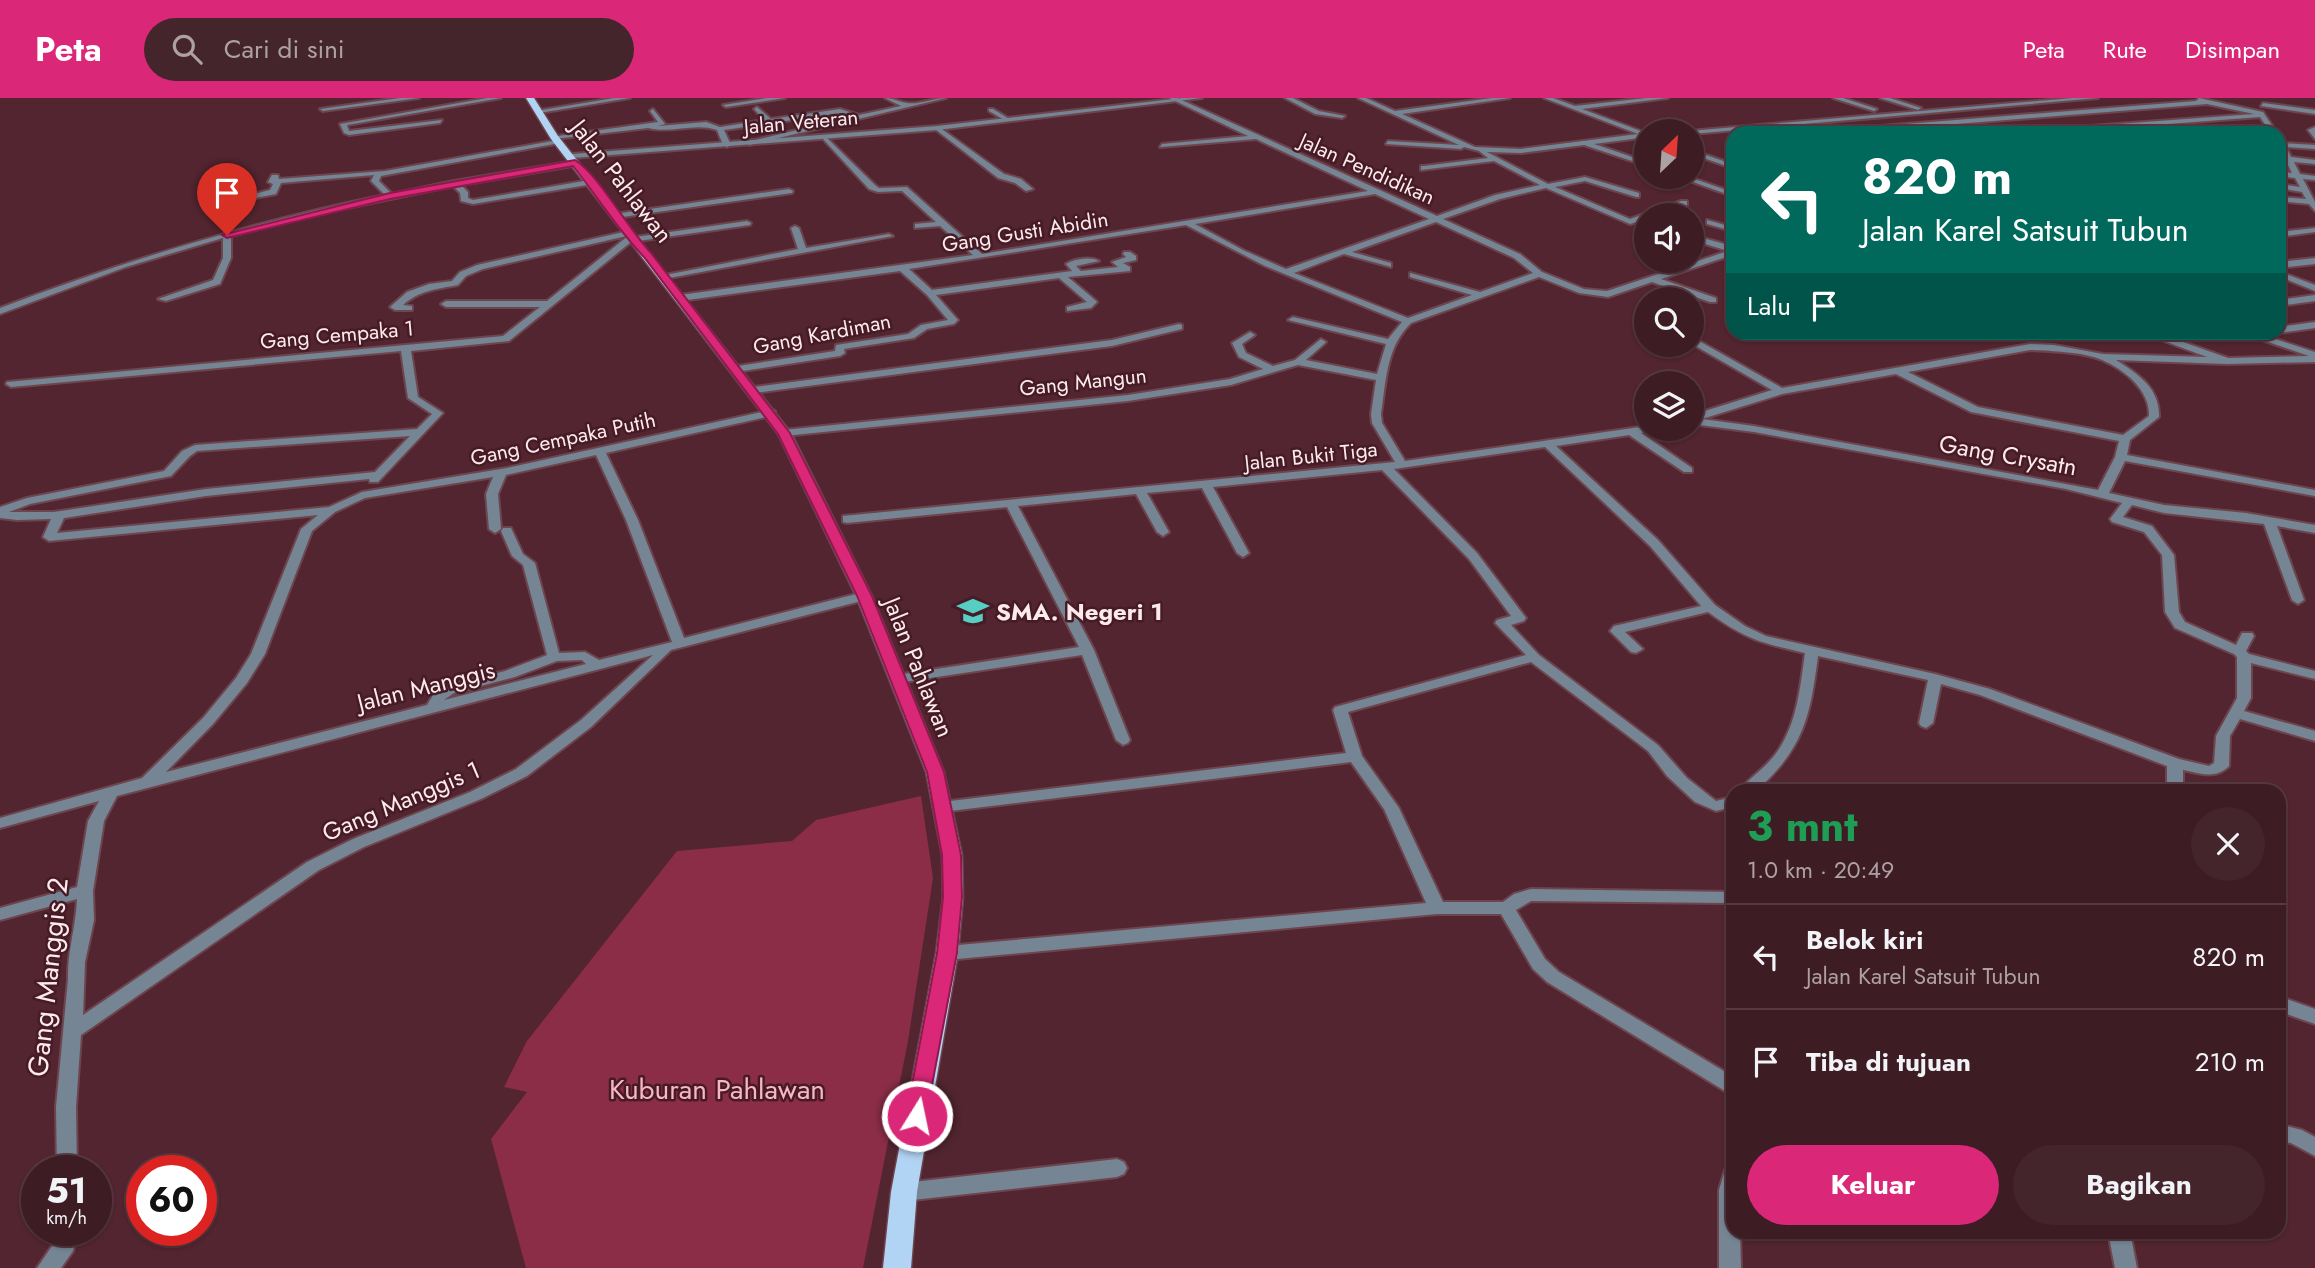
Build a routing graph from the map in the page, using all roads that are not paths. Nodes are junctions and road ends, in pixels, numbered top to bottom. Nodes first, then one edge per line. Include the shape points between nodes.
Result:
1 (416, 98) edge
2 (498, 98) edge
3 (530, 98) edge
4 (627, 98) edge
5 (782, 98) edge
6 (888, 98) edge
7 (938, 98) edge
8 (1199, 98) edge
9 (1288, 98) edge
10 (1361, 98) edge
11 (1507, 98) edge
12 (1547, 98) edge
13 (1665, 98) edge
14 (1836, 98) edge
15 (1883, 98) edge
16 (1982, 98) edge
17 (2040, 98) edge
18 (2095, 98) edge
19 (2191, 98) edge
20 (1175, 99) edge
21 (1482, 99) edge
22 (2052, 101) junction
23 (2206, 102) junction
24 (369, 103) junction
25 (726, 105) dead end
26 (2008, 105) junction
27 (908, 106) junction
28 (1573, 108) junction
29 (2262, 108) edge
30 (323, 109) dead end
31 (757, 109) dead end
32 (1874, 109) dead end
33 (539, 110) junction
34 (991, 110) dead end
35 (653, 111) dead end
36 (1928, 111) junction
37 (2315, 112) edge
38 (1394, 113) junction
39 (1910, 113) junction
40 (1342, 116) dead end
41 (2038, 116) junction
42 (858, 118) junction
43 (369, 120) junction
44 (1008, 120) junction
45 (440, 121) dead end
46 (769, 121) junction
47 (1934, 123) junction
48 (2126, 125) junction
49 (651, 126) junction
50 (1770, 126) edge
51 (1902, 126) edge
52 (1940, 126) edge
53 (2064, 126) edge
54 (2112, 126) edge
55 (2135, 126) edge
56 (2271, 126) edge
57 (937, 128) junction
58 (720, 129) junction
59 (2315, 129) edge
60 (1634, 130) edge
61 (1726, 130) edge
62 (1705, 132) joint
63 (1256, 137) junction
64 (1634, 137) edge
65 (2315, 137) edge
66 (825, 138) junction
67 (1723, 138) dead end
68 (556, 139) junction
69 (1388, 143) dead end
70 (1584, 143) junction
71 (2286, 143) edge
72 (744, 144) junction
73 (727, 145) junction
74 (1162, 146) dead end
75 (2315, 147) edge
76 (1472, 148) junction
77 (2286, 153) edge
78 (1704, 156) edge
79 (1495, 159) junction
80 (2286, 159) edge
81 (2289, 159) junction
82 (573, 160) junction
83 (1634, 160) edge
84 (2315, 162) edge
85 (1726, 164) edge
86 (1424, 168) dead end
87 (382, 172) junction
88 (2286, 175) edge
89 (2299, 176) junction
90 (2315, 178) edge
91 (590, 182) junction
92 (454, 183) junction
93 (1704, 184) edge
94 (1547, 186) junction
95 (2286, 187) edge
96 (1726, 188) edge
97 (1029, 189) dead end
98 (1720, 189) junction
99 (2305, 190) junction
100 (789, 191) dead end
101 (1374, 192) junction
102 (1726, 192) edge
103 (1636, 195) dead end
104 (390, 196) junction
105 (234, 201) dead end
106 (2286, 201) edge
107 (2313, 206) edge
108 (615, 216) junction
109 (1437, 220) junction
110 (1634, 221) edge
111 (1710, 222) dead end
112 (747, 223) dead end
113 (944, 223) junction
114 (1188, 223) junction
115 (918, 226) dead end
116 (1726, 227) edge
117 (795, 228) dead end
118 (2286, 228) edge
119 (2315, 230) edge
120 (2298, 233) junction
121 (2286, 234) edge
122 (227, 235) junction
123 (889, 236) dead end
124 (631, 237) junction
125 (1704, 241) edge
126 (1726, 249) edge
127 (803, 250) junction
128 (1345, 252) junction
129 (1726, 253) edge
130 (1127, 254) dead end
131 (980, 257) junction
132 (1095, 261) dead end
133 (2315, 261) edge
134 (2286, 264) edge
135 (1388, 265) dead end
136 (902, 268) junction
137 (1287, 272) junction
138 (1079, 273) junction
139 (1539, 274) junction
140 (1061, 275) junction
141 (1413, 275) dead end
142 (664, 276) junction
143 (2286, 276) edge
144 (1655, 280) junction
145 (2315, 288) edge
146 (930, 293) junction
147 (1481, 295) junction
148 (680, 298) junction
149 (2315, 298) edge
150 (163, 299) dead end
151 (1713, 300) dead end
152 (2286, 302) edge
153 (446, 304) dead end
154 (551, 304) junction
155 (410, 308) dead end
156 (1070, 309) dead end
157 (0, 311) edge
158 (1293, 320) dead end
159 (1408, 321) junction
160 (2315, 325) edge
161 (1179, 327) dead end
162 (2286, 329) edge
163 (1250, 335) dead end
164 (2167, 340) edge
165 (2266, 340) edge
166 (1321, 342) dead end
167 (1390, 342) junction
168 (1704, 347) edge
169 (406, 349) junction
170 (2103, 356) junction
171 (2315, 357) edge
172 (2227, 361) junction
173 (1298, 362) junction
174 (736, 369) junction
175 (1271, 369) junction
176 (1899, 371) junction
177 (1383, 378) junction
178 (11, 384) dead end
179 (754, 390) junction
180 (1780, 391) junction
181 (771, 413) junction
182 (1704, 416) edge
183 (1704, 422) edge
184 (420, 432) junction
185 (1632, 432) joint
186 (784, 433) junction
187 (2125, 439) junction
188 (1549, 445) junction
189 (600, 452) junction
190 (2121, 457) junction
191 (1402, 466) junction
192 (1387, 468) junction
193 (1688, 470) dead end
194 (501, 472) junction
195 (379, 474) junction
196 (1207, 486) junction
197 (2315, 493) edge
198 (2102, 494) junction
199 (362, 495) junction
200 (1142, 495) junction
201 (2129, 501) junction
202 (1011, 504) junction
203 (331, 510) junction
204 (0, 513) edge
205 (60, 513) junction
206 (839, 520) junction
207 (2269, 521) junction
208 (2315, 529) edge
209 (1163, 532) dead end
210 (1243, 553) dead end
211 (864, 596) junction
212 (2298, 600) dead end
213 (1710, 608) junction
214 (2247, 635) dead end
215 (674, 647) junction
216 (1636, 649) dead end
217 (1087, 650) junction
218 (1812, 652) junction
219 (2241, 654) junction
220 (555, 657) junction
221 (1533, 657) junction
222 (597, 666) junction
223 (2315, 674) edge
224 (897, 678) junction
225 (1935, 678) junction
226 (433, 707) junction
227 (2234, 713) junction
228 (1926, 723) dead end
229 (2315, 736) edge
230 (1123, 740) dead end
231 (1355, 757) junction
232 (2175, 763) junction
233 (147, 782) junction
234 (1755, 784) edge
235 (2175, 784) edge
236 (110, 794) junction
237 (1726, 804) edge
238 (942, 807) junction
239 (0, 823) edge
240 (85, 891) junction
241 (1726, 897) edge
242 (1437, 908) junction
243 (1506, 908) junction
244 (0, 914) edge
245 (947, 953) junction
246 (2286, 1006) edge
247 (2315, 1017) edge
248 (72, 1032) junction
249 (1726, 1081) edge
250 (2286, 1134) edge
251 (2315, 1147) edge
252 (66, 1155) edge
253 (1116, 1168) dead end
254 (904, 1192) junction
255 (1730, 1239) edge
256 (2120, 1239) edge
257 (63, 1246) edge
258 (48, 1268) edge
259 (897, 1268) edge
260 (1730, 1268) edge
261 (2126, 1268) edge

1 - 24 street
2 - 43 street
3 - 33 main road, Jalan Pahlawan
4 - 33 street
5 - 25 street
6 - 27 street
7 - 27 street
8 - 20 street, Jalan Veteran
9 - 40 street via 1317,113
10 - 38 street
11 - 21 street
12 - 28 street
13 - 28 street
14 - 32 street
15 - 36 street
16 - 26 street
17 - 22 street
18 - 22 street
19 - 23 street
20 - 44 street, Jalan Veteran
20 - 63 street, Jalan Pendidikan
21 - 38 street
22 - 26 street
23 - 29 street
23 - 41 street
24 - 30 street
24 - 43 street
26 - 36 street
26 - 41 street
27 - 42 street
28 - 60 street
29 - 37 street
29 - 48 street via 2210,121
29 - 56 street
31 - 46 street
33 - 68 main road, Jalan Pahlawan
34 - 44 street
35 - 49 street via 662,124
36 - 39 street
38 - 76 street
39 - 47 street
39 - 50 street
41 - 47 street
41 - 53 street
42 - 46 street via 840,111
42 - 72 street
43 - 45 street via 343,124 349,132
44 - 57 street, Jalan Veteran
46 - 58 street
47 - 51 street
47 - 52 street
48 - 54 street
48 - 55 street
49 - 58 street via 706,124
49 - 68 street
57 - 66 street, Jalan Veteran
57 - 97 street via 1004,178
58 - 73 street
59 - 65 street via 2311,130
61 - 62 street
62 - 67 street
63 - 74 street
63 - 101 street, Jalan Pendidikan
64 - 70 street
66 - 72 street, Jalan Veteran
66 - 113 street via 874,189 904,189
68 - 82 main road, Jalan Pahlawan
68 - 87 street
69 - 76 street
70 - 76 street via 1521,151
70 - 83 street
71 - 75 street
72 - 73 street, Jalan Veteran
73 - 82 street, Jalan Veteran
76 - 79 street
77 - 81 street
78 - 85 street
79 - 86 street
79 - 94 street
80 - 81 street
81 - 84 street
81 - 89 street
82 - 91 main road, Jalan Pahlawan
82 - 92 street, Jalan Veteran
87 - 104 street via 375,181
87 - 105 street via 276,179 273,192
88 - 89 street
89 - 90 street
89 - 99 street
91 - 92 street via 473,202 464,199 464,192
91 - 108 main road, Jalan Pahlawan
92 - 104 street, Jalan Veteran
93 - 98 street
94 - 103 street via 1585,179
94 - 109 street via 1498,197
94 - 110 street
95 - 99 street
96 - 98 street
98 - 102 street
99 - 107 street
100 - 108 street
101 - 109 street, Jalan Pendidikan
101 - 114 street, Gang Gusti Abidin
104 - 122 street, Jalan Veteran
106 - 107 street
108 - 124 main road, Jalan Pahlawan
109 - 128 street
109 - 139 street, Jalan Pendidikan via 1517,256
111 - 116 street
112 - 124 street
113 - 115 street
113 - 131 street
114 - 131 street, Gang Gusti Abidin
114 - 137 street
117 - 127 street
118 - 120 street
119 - 120 street
120 - 121 street
122 - 150 street via 227,258 217,282
122 - 157 street, Jalan Veteran via 146,258
123 - 127 street
124 - 142 main road, Jalan Pahlawan
124 - 154 street, Gang Cempaka 1
124 - 155 street via 480,267 455,283 410,294 395,307
125 - 126 street
127 - 142 street
128 - 135 street
128 - 137 street
129 - 144 street
130 - 138 street via 1133,258 1116,262 1127,269
131 - 136 street, Gang Gusti Abidin
132 - 138 street via 1070,264
133 - 134 street
136 - 146 street
136 - 148 street, Gang Gusti Abidin
137 - 159 street
138 - 140 street
139 - 144 street via 1597,293
139 - 147 street, Jalan Bukit Tiga
140 - 146 street
140 - 156 street via 1092,302
141 - 147 street
142 - 148 main road, Jalan Pahlawan
143 - 145 street
144 - 151 street
146 - 174 street, Gang Kardiman via 953,320 924,327 911,336 839,347 840,353
147 - 159 street, Jalan Bukit Tiga
148 - 174 main road, Jalan Pahlawan
149 - 152 street
153 - 154 street
154 - 169 street, Gang Cempaka 1 via 506,339
158 - 167 street
159 - 167 street, Jalan Bukit Tiga
160 - 162 street
161 - 179 street via 1112,343
163 - 175 street via 1237,343 1242,355
164 - 172 street
165 - 171 street
166 - 173 street
167 - 177 street, Jalan Bukit Tiga
168 - 180 street
169 - 178 street, Gang Cempaka 1
169 - 184 street, Gang Cempaka Putih via 413,398 438,413
170 - 172 street
170 - 176 street via 2030,347
170 - 187 street via 2148,387 2156,404 2154,417
171 - 172 street
173 - 175 street, Gang Mangun
173 - 177 street, Gang Mangun
174 - 179 main road, Jalan Pahlawan
175 - 186 street, Gang Mangun via 1231,382 1128,398
176 - 180 street
176 - 187 street via 1975,410
177 - 191 street, Jalan Bukit Tiga via 1377,423
179 - 181 main road, Jalan Pahlawan
180 - 182 street
181 - 186 main road, Jalan Pahlawan
181 - 189 street, Gang Cempaka Putih
183 - 198 street, Gang Crysatn
184 - 195 street, Gang Cempaka Putih
184 - 204 street via 195,448 182,454 167,474 27,501
185 - 188 street
185 - 193 street
186 - 206 main road, Jalan Pahlawan
187 - 190 street
188 - 191 street
188 - 213 street via 1654,543
189 - 194 street, Gang Cempaka Putih
189 - 215 street via 632,520
190 - 197 street
190 - 198 street
191 - 192 street, Jalan Bukit Tiga
192 - 196 street, Jalan Bukit Tiga
192 - 221 street via 1473,556 1518,618 1502,623
194 - 199 street, Gang Cempaka Putih
194 - 220 street via 492,495 501,530 518,556 529,563
195 - 199 street, Gang Cempaka Putih
195 - 205 street
196 - 200 street, Jalan Bukit Tiga
196 - 210 street
198 - 201 street, Gang Crysatn
199 - 203 street, Gang Cempaka Putih
200 - 202 street, Jalan Bukit Tiga
200 - 209 street
201 - 207 street, Gang Crysatn
201 - 219 street via 2116,519 2148,529 2168,555 2172,612 2180,625
202 - 206 street, Jalan Bukit Tiga
202 - 217 street
203 - 205 street via 49,537
203 - 233 street via 307,529 258,654 242,680
204 - 205 street via 27,519
206 - 211 main road, Jalan Pahlawan
207 - 208 street, Gang Crysatn
207 - 212 street
211 - 215 street, Jalan Manggis
211 - 224 main road, Jalan Pahlawan
213 - 216 street via 1619,629
213 - 218 street via 1762,639
214 - 219 street
215 - 222 street, Jalan Manggis
215 - 248 street, Gang Manggis 1 via 550,751 501,783 348,846 313,866
217 - 224 street
217 - 230 street
218 - 225 street
218 - 234 street via 1804,709 1791,745
219 - 223 street
219 - 227 street via 2244,698
220 - 222 street via 585,656
220 - 226 street via 449,690
221 - 231 street via 1340,710
221 - 237 street via 1653,748 1701,799 1716,806
222 - 226 street, Jalan Manggis
224 - 238 main road, Jalan Pahlawan via 935,772
225 - 228 street
225 - 232 street via 2050,715
226 - 233 street, Jalan Manggis
227 - 229 street
227 - 232 street via 2223,736 2223,760 2217,770
231 - 238 street
231 - 242 street via 1391,808
232 - 235 street
233 - 236 street, Jalan Manggis
236 - 239 street, Jalan Manggis
236 - 240 street, Gang Manggis 2 via 96,821
238 - 245 main road, Jalan Pahlawan via 952,876
240 - 244 street
240 - 248 street, Gang Manggis 2
241 - 243 street via 1531,895
242 - 243 street
242 - 245 street
243 - 249 street via 1539,964 1553,977
245 - 254 main road, Jalan Pahlawan
246 - 247 street
248 - 252 street, Gang Manggis 2
250 - 251 street
253 - 254 street
254 - 259 main road, Jalan Pahlawan
255 - 260 street
256 - 261 street
257 - 258 street

